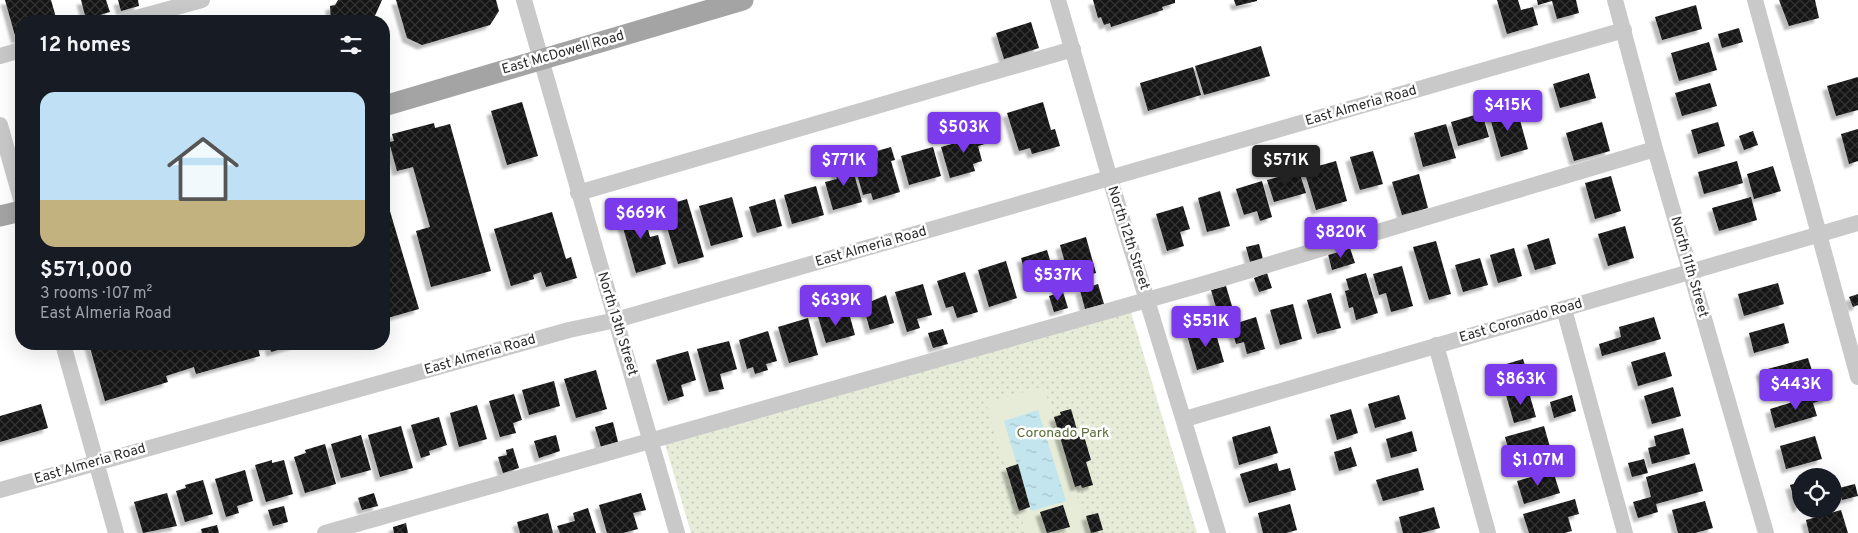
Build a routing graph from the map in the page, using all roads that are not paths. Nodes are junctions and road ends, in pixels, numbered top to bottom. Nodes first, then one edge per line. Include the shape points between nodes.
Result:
1 (202, 0) edge
2 (524, 0) edge
3 (743, 0) edge
4 (1058, 0) edge
5 (1615, 0) edge
6 (1755, 0) edge
7 (148, 15) edge
8 (1624, 30) junction
9 (1073, 49) junction
10 (15, 52) edge
11 (0, 56) edge
12 (542, 60) junction
13 (390, 104) edge
14 (0, 125) edge
15 (1655, 149) junction
16 (15, 178) edge
17 (1110, 179) junction
18 (578, 193) junction
19 (15, 212) edge
20 (0, 216) edge
21 (1858, 222) edge
22 (1818, 234) junction
23 (1691, 271) junction
24 (1148, 299) junction
25 (1564, 308) junction
26 (616, 320) junction
27 (1436, 345) junction
28 (64, 350) edge
29 (1858, 377) edge
30 (1185, 419) junction
31 (652, 440) junction
32 (96, 461) junction
33 (0, 490) edge
34 (116, 533) edge
35 (325, 533) edge
36 (677, 533) edge
37 (1218, 533) edge
38 (1488, 533) edge
39 (1625, 533) edge
40 (1766, 533) edge

1 - 7 street
2 - 12 street, North 13th Street
3 - 12 main road, East McDowell Road
4 - 9 street, North 12th Street
5 - 8 street, North 11th Street
6 - 22 street
8 - 15 street, North 11th Street
8 - 17 street, East Almeria Road
9 - 17 street, North 12th Street
9 - 18 street
10 - 11 street
12 - 13 main road, East McDowell Road
12 - 18 street, North 13th Street
14 - 16 street
15 - 23 street, North 11th Street
15 - 24 street
17 - 24 street, North 12th Street
17 - 26 street, East Almeria Road
18 - 26 street, North 13th Street
19 - 20 main road
21 - 22 street, East Coronado Road
22 - 23 street, East Coronado Road
22 - 29 street
23 - 25 street, East Coronado Road
23 - 40 street, North 11th Street
24 - 30 street, North 12th Street
24 - 31 street
25 - 27 street, East Coronado Road
25 - 39 street
26 - 31 street, North 13th Street
26 - 32 street, East Almeria Road via 569,330
27 - 30 street, East Coronado Road
27 - 38 street
28 - 32 street
30 - 37 street, North 12th Street
31 - 35 street
31 - 36 street, North 13th Street
32 - 33 street, East Almeria Road
32 - 34 street

